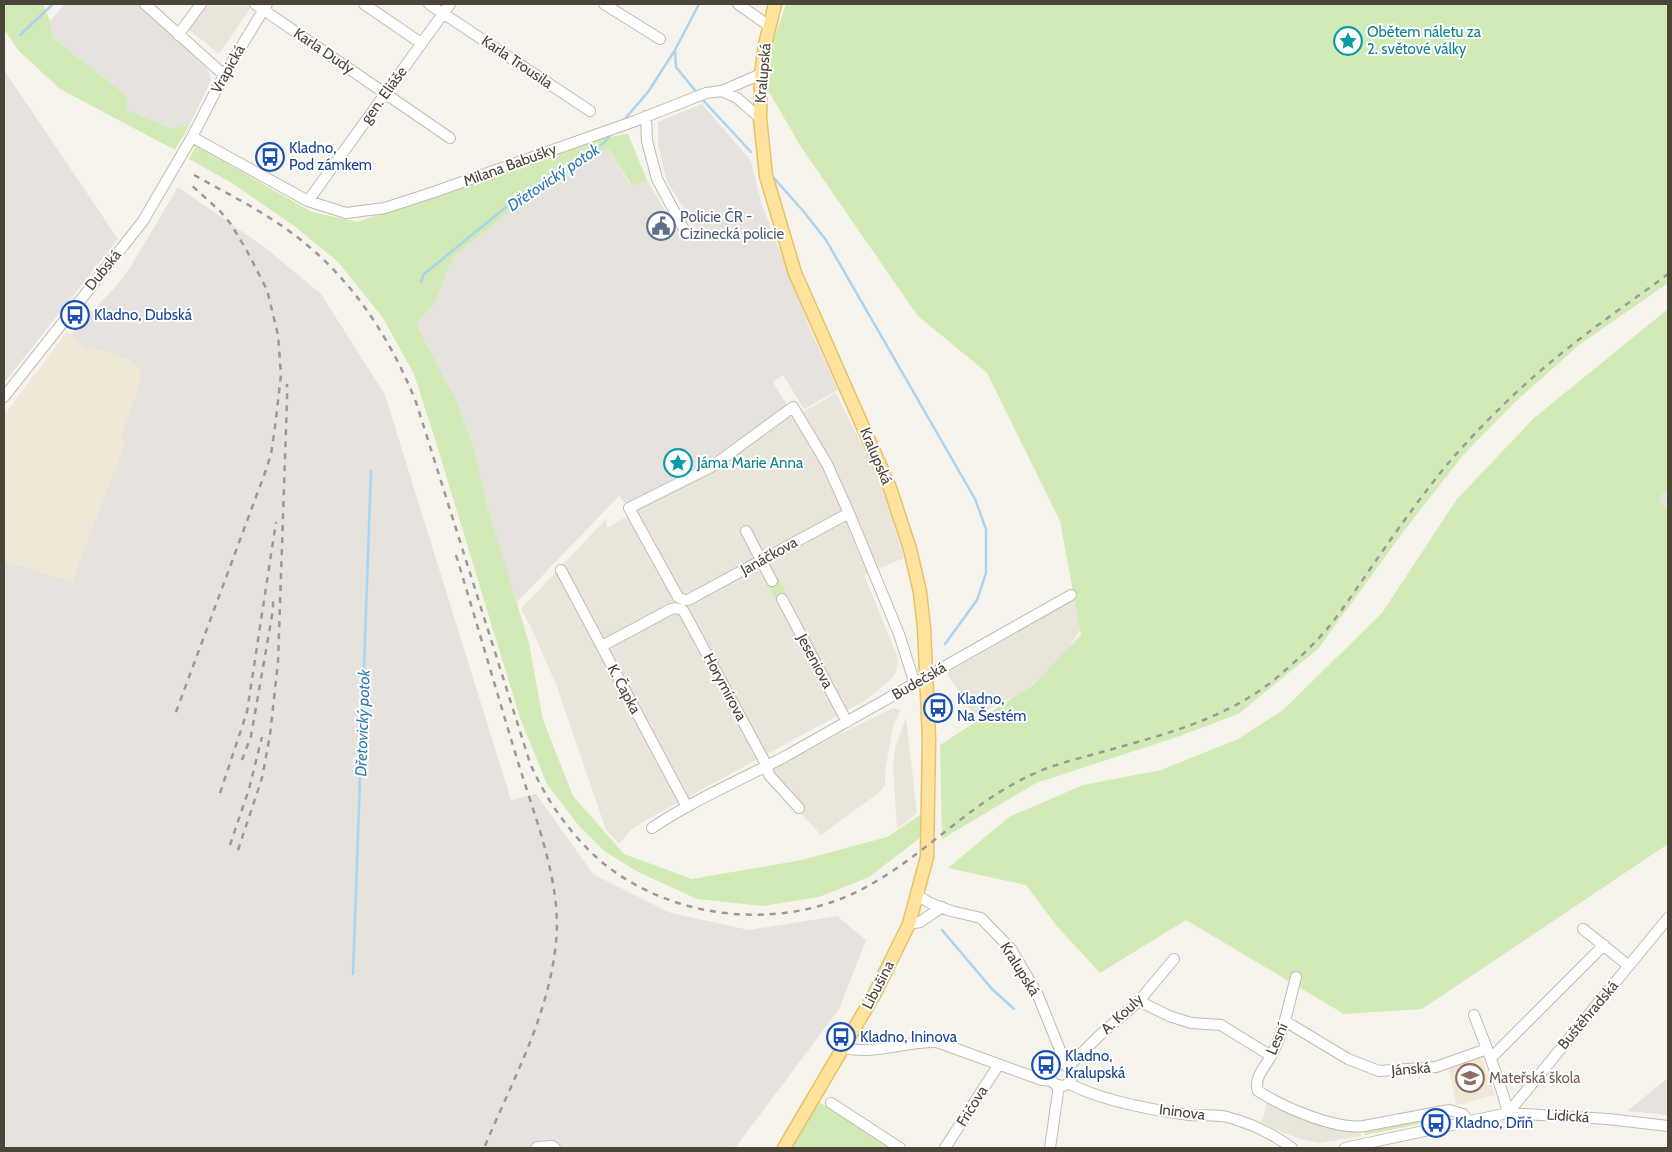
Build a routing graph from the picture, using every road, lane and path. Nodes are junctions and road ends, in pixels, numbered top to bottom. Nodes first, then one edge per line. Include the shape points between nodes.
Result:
1 (145, 4) edge
2 (200, 4) edge
3 (364, 4) edge
4 (429, 4) edge
5 (450, 4) edge
6 (604, 4) edge
7 (738, 4) edge
8 (775, 4) edge
9 (262, 6) edge
10 (443, 13) junction
11 (769, 26) junction
12 (178, 34) junction
13 (660, 39) dead end
14 (421, 42) junction
15 (760, 74) junction
16 (224, 75) junction
17 (722, 91) junction
18 (385, 93) junction
19 (590, 111) dead end
20 (646, 116) junction
21 (760, 118) junction
22 (192, 137) junction
23 (450, 138) dead end
24 (308, 201) junction
25 (687, 235) dead end
26 (4, 397) edge
27 (849, 513) junction
28 (746, 531) dead end
29 (761, 560) junction
30 (561, 570) dead end
31 (772, 581) dead end
32 (1071, 595) dead end
33 (782, 599) dead end
34 (602, 646) junction
35 (926, 676) junction
36 (915, 684) junction
37 (847, 722) junction
38 (767, 766) junction
39 (687, 807) junction
40 (799, 808) dead end
41 (652, 828) dead end
42 (917, 895) junction
43 (942, 907) junction
44 (1668, 918) edge
45 (909, 924) junction
46 (1583, 928) dead end
47 (1604, 944) junction
48 (1174, 959) dead end
49 (1629, 966) junction
50 (1296, 977) dead end
51 (1139, 1001) junction
52 (1474, 1015) dead end
53 (1285, 1021) junction
54 (844, 1048) junction
55 (1489, 1054) junction
56 (1271, 1056) junction
57 (999, 1064) junction
58 (1064, 1065) junction
59 (1060, 1083) junction
60 (831, 1103) dead end
61 (1508, 1112) junction
62 (1469, 1122) junction
63 (1668, 1126) edge
64 (1366, 1146) edge
65 (536, 1148) edge
66 (555, 1148) edge
67 (784, 1148) edge
68 (900, 1148) edge
69 (945, 1148) edge
70 (1050, 1148) edge
71 (1292, 1148) edge
72 (1345, 1148) edge

1 - 12 street
2 - 12 street
3 - 14 street
4 - 10 street, Karla Trousila
5 - 10 street, gen. Eliáše
6 - 13 street
7 - 11 street
8 - 11 main road, Kralupská
9 - 16 street, Vrapická
9 - 18 street, Karla Dudy
10 - 14 street, gen. Eliáše
10 - 19 street, Karla Trousila
11 - 15 main road, Kralupská
12 - 16 street
14 - 18 street, gen. Eliáše
15 - 17 street, Milana Babušky
15 - 21 main road, Kralupská
16 - 22 street, Vrapická
17 - 20 street, Milana Babušky via 706,93
17 - 21 street via 737,98
18 - 23 street, Karla Dudy
18 - 24 street, gen. Eliáše
20 - 24 street, Milana Babušky via 384,208 346,213
20 - 25 street via 647,141 657,179
21 - 35 main road, Kralupská via 766,176 795,273 890,488 910,549 922,610
22 - 24 street
22 - 26 street, Dubská via 143,221
27 - 29 street, Janáčkova
27 - 29 street, Janáčkova via 827,464 794,407 711,467 630,508 681,599 688,600
27 - 36 street via 899,634
28 - 29 street
29 - 31 street
30 - 34 street, K. Čapka
32 - 35 street, Budečská
33 - 37 street, Jeseniova
34 - 38 street, Horymírova via 671,609 681,609
34 - 39 street, K. Čapka
35 - 36 street, Budečská
35 - 42 main road, Kralupská via 930,738 927,858
36 - 37 street, Budečská
37 - 38 street, Budečská
38 - 39 street, Budečská
38 - 40 street via 770,775
39 - 41 street, Budečská
42 - 43 street, Kralupská
42 - 45 main road, Libušina
43 - 45 street via 920,922
43 - 58 street, Kralupská via 982,918 1011,949 1037,993
44 - 49 street, Buštěhradská
45 - 54 main road, Libušina
46 - 47 street
47 - 49 street
47 - 55 street, Jánská
48 - 51 street, A. Kouly
49 - 61 street, Buštěhradská
50 - 53 street, Lesní
51 - 56 street via 1191,1023 1221,1025
51 - 58 street, A. Kouly
52 - 55 street
53 - 55 street, Jánská via 1348,1060 1380,1072 1436,1067
53 - 56 street, Lesní
54 - 57 street, Ininova via 874,1050 937,1042
54 - 67 main road, Libušina
55 - 61 street
56 - 62 street, Lesní via 1256,1084 1258,1091 1309,1116 1362,1127 1455,1110
57 - 59 street, Ininova
57 - 69 street, Fričova
58 - 59 street via 1071,1076
58 - 59 street via 1051,1070 1050,1078
59 - 70 street
59 - 71 street, Ininova via 1144,1108 1226,1117 1262,1130
60 - 68 street
61 - 62 street, Lidická
61 - 63 street, Lidická
62 - 64 street, Lidická
64 - 72 street, Lidická
65 - 66 street

